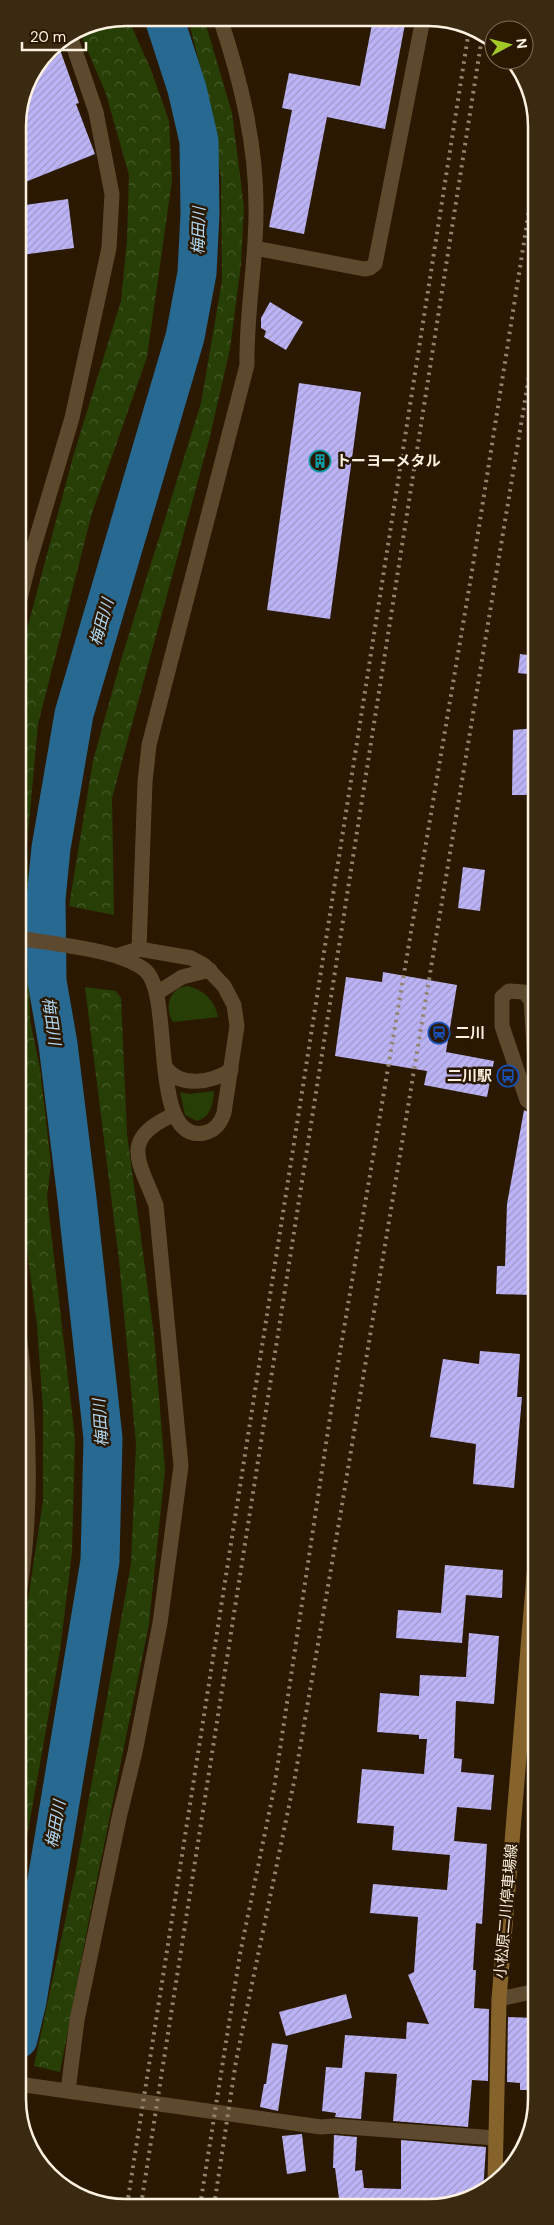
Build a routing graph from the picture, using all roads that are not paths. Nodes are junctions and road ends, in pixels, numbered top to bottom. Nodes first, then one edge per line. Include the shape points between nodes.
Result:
1 (222, 26) edge
2 (422, 26) edge
3 (72, 42) edge
4 (255, 248) junction
5 (26, 575) edge
6 (26, 939) edge
7 (139, 949) junction
8 (116, 956) junction
9 (210, 970) junction
10 (157, 993) junction
11 (528, 997) edge
12 (166, 1067) junction
13 (231, 1070) junction
14 (528, 1100) edge
15 (174, 1115) junction
16 (26, 1432) edge
17 (26, 1525) edge
18 (528, 1718) edge
19 (528, 1994) edge
20 (499, 1999) junction
21 (26, 2085) edge
22 (68, 2091) junction
23 (496, 2138) junction
24 (495, 2172) edge

1 - 4 street via 252,139
2 - 4 street via 375,264 364,269
3 - 5 street via 96,112 112,194 109,248 72,418
4 - 7 street via 247,365 148,751
6 - 8 street
7 - 8 street
7 - 9 street via 191,958
8 - 10 street via 146,971
9 - 10 street via 182,977
9 - 13 street via 228,992 237,1018 237,1040
10 - 12 street
11 - 14 street via 524,992 505,993 502,1026
12 - 13 street via 182,1078 197,1082 217,1078
12 - 15 street
13 - 15 street via 224,1113 214,1128 203,1133 190,1132 180,1126
15 - 22 street via 146,1130 139,1142 138,1154 156,1205 181,1466 160,1623 77,2020
16 - 17 street via 29,1468
18 - 20 main road, 小松原二川停車場線
19 - 20 street
20 - 23 main road, 小松原二川停車場線
21 - 22 street
22 - 23 street via 321,2127
23 - 24 main road, 小松原二川停車場線

